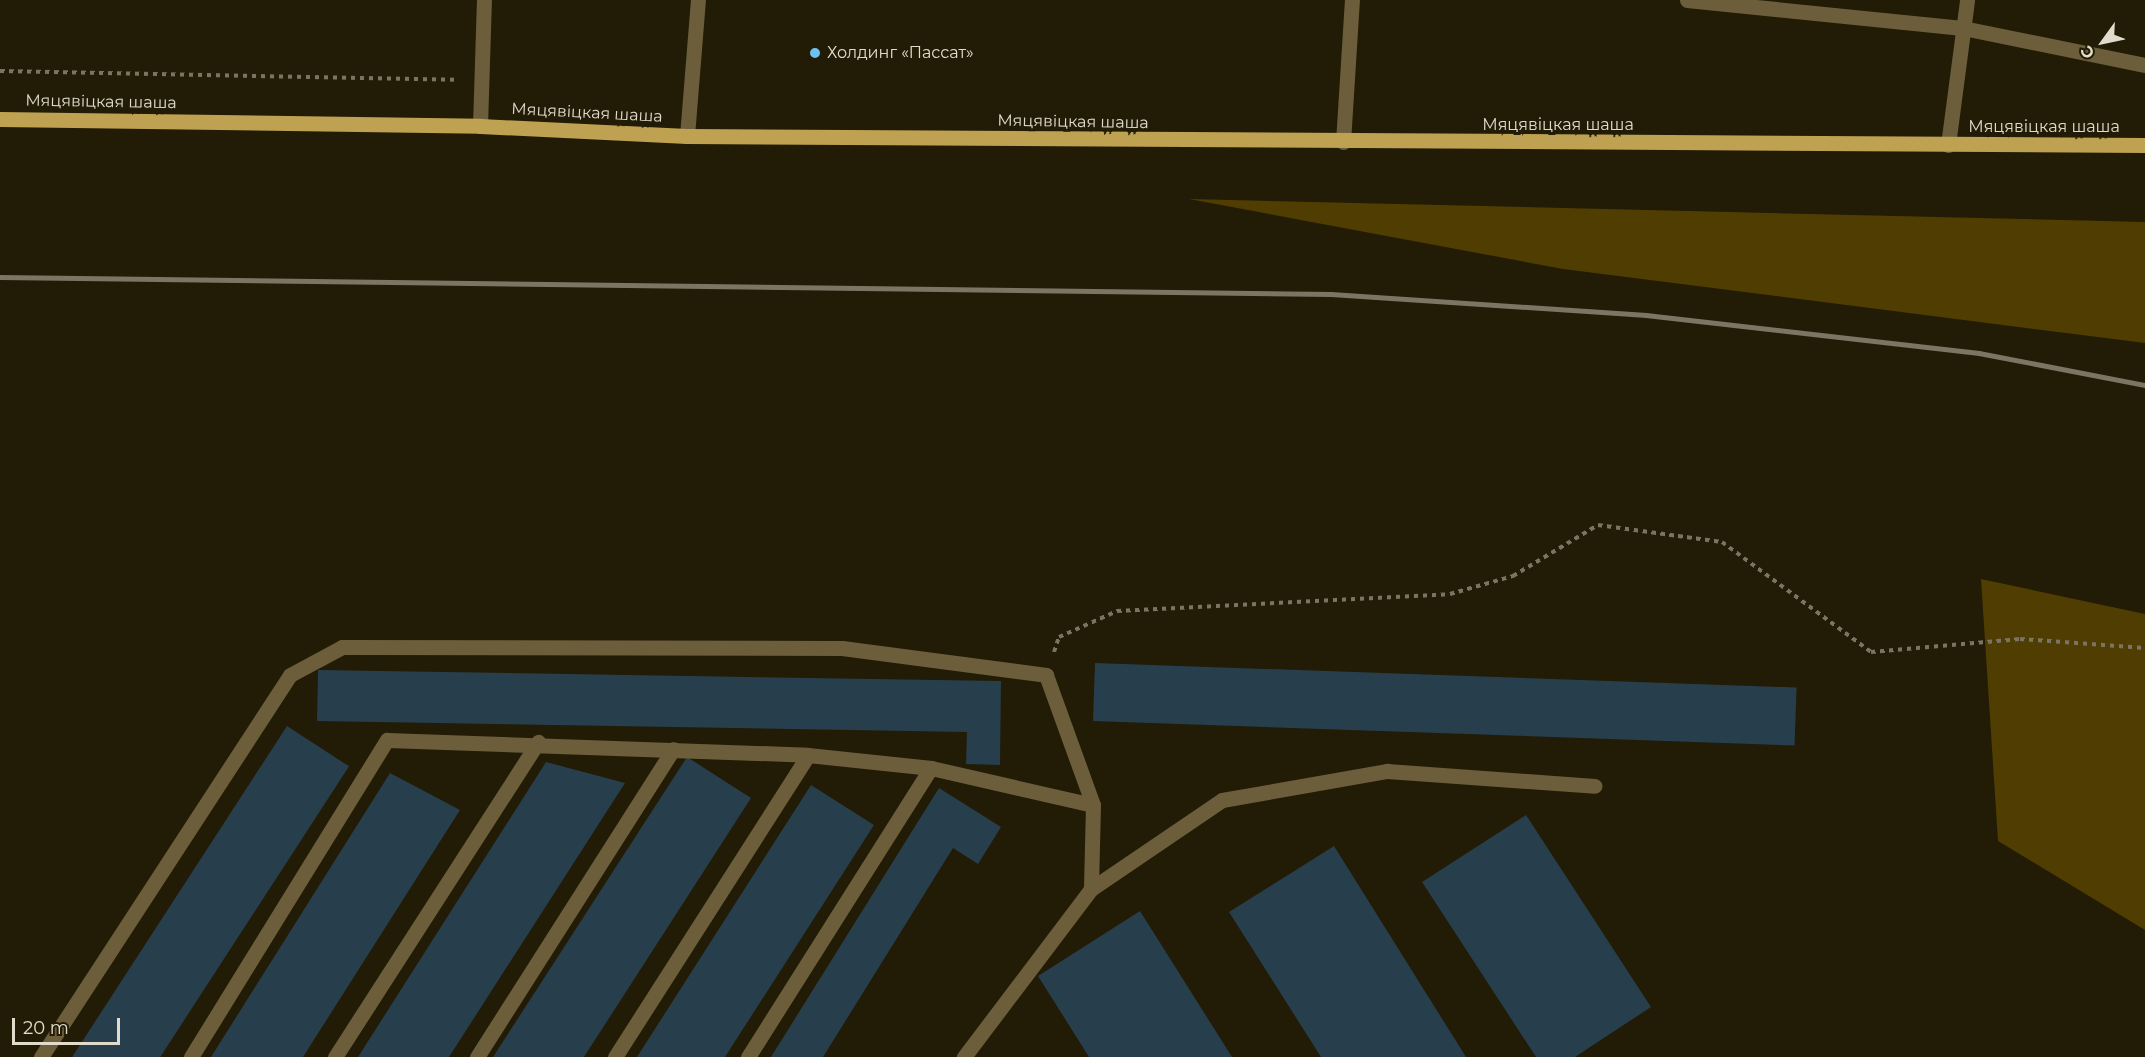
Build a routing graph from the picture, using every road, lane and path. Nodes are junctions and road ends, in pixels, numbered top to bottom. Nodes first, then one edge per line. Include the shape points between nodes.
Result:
1 (484, 0) edge
2 (698, 0) edge
3 (1352, 0) edge
4 (1687, 0) edge
5 (1967, 0) edge
6 (1963, 28) junction
7 (2145, 65) edge
8 (0, 71) edge
9 (482, 80) junction
10 (0, 119) edge
11 (480, 126) junction
12 (687, 136) junction
13 (1343, 142) junction
14 (1948, 145) junction
15 (2145, 145) edge
16 (2145, 648) edge
17 (1046, 675) junction
18 (538, 742) junction
19 (673, 749) junction
20 (808, 755) junction
21 (931, 768) junction
22 (1594, 786) dead end
23 (1092, 805) junction
24 (1091, 889) junction
25 (41, 1057) edge
26 (191, 1057) edge
27 (335, 1057) edge
28 (477, 1057) edge
29 (615, 1057) edge
30 (748, 1057) edge
31 (964, 1057) edge

1 - 9 lane
2 - 12 lane
3 - 13 lane
4 - 6 lane
5 - 6 lane
6 - 7 lane
6 - 14 lane
8 - 9 path
9 - 11 lane
10 - 11 main road, Мяцявіцкая шаша
11 - 12 main road, Мяцявіцкая шаша
12 - 13 main road, Мяцявіцкая шаша
13 - 14 main road, Мяцявіцкая шаша
14 - 15 main road, Мяцявіцкая шаша
16 - 17 path via 2020,639 1871,652 1722,542 1598,525 1513,576 1450,594 1117,610 1059,637
17 - 23 lane
17 - 25 lane via 842,648 342,646 290,675
18 - 19 lane
18 - 26 lane via 387,740
18 - 27 lane
19 - 20 lane
19 - 28 lane
20 - 21 lane
20 - 29 lane
21 - 23 lane
21 - 30 lane
22 - 24 lane via 1387,771 1222,800
23 - 24 lane
24 - 31 lane

